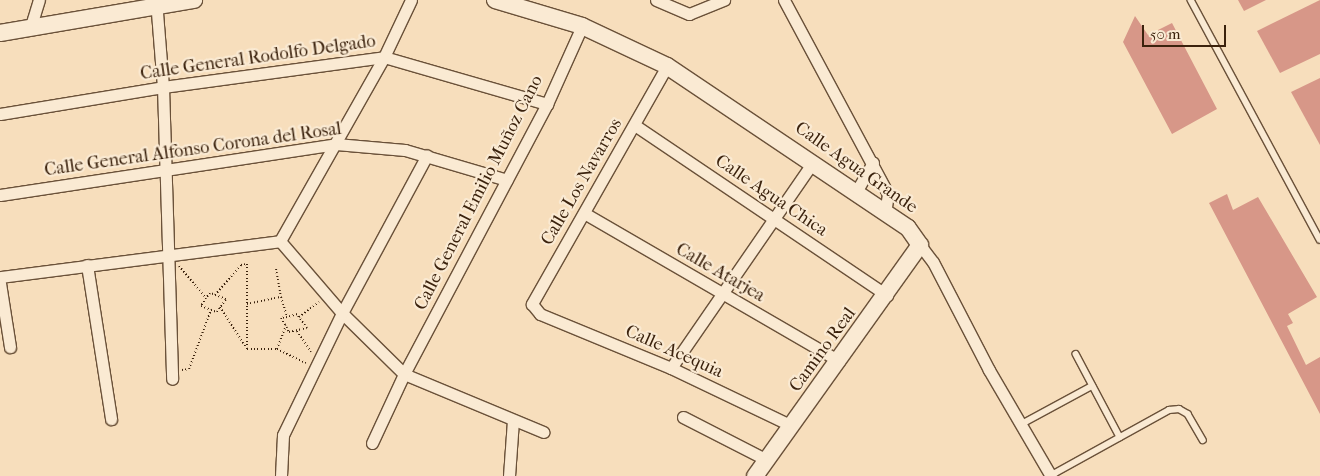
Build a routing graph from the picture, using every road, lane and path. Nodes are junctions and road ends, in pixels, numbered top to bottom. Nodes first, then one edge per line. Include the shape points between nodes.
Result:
1 (39, 0) edge
2 (194, 0) edge
3 (411, 0) edge
4 (495, 0) edge
5 (656, 0) edge
6 (724, 0) edge
7 (784, 0) edge
8 (1191, 0) edge
9 (157, 3) edge
10 (707, 4) edge
11 (582, 26) junction
12 (30, 29) junction
13 (0, 33) edge
14 (384, 57) junction
15 (667, 66) junction
16 (163, 88) junction
17 (546, 104) junction
18 (0, 114) edge
19 (636, 126) junction
20 (336, 144) junction
21 (427, 155) junction
22 (813, 162) junction
23 (872, 162) junction
24 (166, 169) junction
25 (507, 180) junction
26 (856, 192) junction
27 (0, 195) edge
28 (885, 212) junction
29 (584, 214) junction
30 (772, 218) junction
31 (1320, 240) edge
32 (280, 241) junction
33 (920, 245) junction
34 (168, 253) junction
35 (87, 265) junction
36 (276, 269) dead end
37 (0, 277) edge
38 (0, 283) edge
39 (326, 294) junction
40 (720, 294) junction
41 (216, 295) junction
42 (886, 295) junction
43 (281, 297) junction
44 (206, 298) junction
45 (247, 304) junction
46 (220, 307) junction
47 (211, 310) junction
48 (342, 313) junction
49 (540, 314) joint
50 (286, 317) junction
51 (299, 317) junction
52 (286, 326) junction
53 (296, 330) junction
54 (10, 347) dead end
55 (247, 349) junction
56 (276, 349) junction
57 (1076, 354) dead end
58 (839, 362) junction
59 (671, 368) junction
60 (404, 374) junction
61 (172, 375) joint
62 (1092, 386) junction
63 (683, 417) dead end
64 (111, 420) dead end
65 (513, 420) junction
66 (1020, 425) junction
67 (792, 426) junction
68 (543, 432) dead end
69 (1120, 437) junction
70 (1203, 440) dead end
71 (372, 443) dead end
72 (767, 460) junction
73 (281, 476) edge
74 (509, 476) edge
75 (755, 476) edge
76 (1050, 476) edge

1 - 12 street
2 - 9 street
3 - 14 street
4 - 11 street, Calle Agua Grande
5 - 10 street via 688,14
6 - 10 street
7 - 23 street
8 - 31 lane
9 - 12 street
9 - 16 street
11 - 15 street, Calle Agua Grande
11 - 17 street, Calle General Emilio Muñoz Cano
12 - 13 street
14 - 16 street, Calle General Rodolfo Delgado
14 - 17 street, Calle General Rodolfo Delgado
14 - 20 street
15 - 19 street, Calle Los Navarros
15 - 22 street, Calle Agua Grande
16 - 18 street, Calle General Rodolfo Delgado
16 - 24 street
17 - 25 street, Calle General Emilio Muñoz Cano
19 - 29 street, Calle Los Navarros
19 - 30 street, Calle Agua Chica
20 - 21 street, Calle General Alfonso Corona del Rosal
20 - 24 street, Calle General Alfonso Corona del Rosal
20 - 32 street
21 - 25 street, Calle General Alfonso Corona del Rosal
21 - 48 street
22 - 26 street, Calle Agua Grande
22 - 30 street
23 - 26 street
23 - 28 street via 888,194
24 - 27 street, Calle General Alfonso Corona del Rosal
24 - 34 street
25 - 60 street, Calle General Emilio Muñoz Cano
26 - 28 street, Calle Agua Grande
28 - 33 street, Calle Agua Grande via 908,228
29 - 40 street, Calle Atarjea
29 - 49 street, Calle Los Navarros via 532,300 533,308
30 - 40 street
30 - 42 street, Calle Agua Chica
32 - 34 street
32 - 39 street
33 - 42 street, Camino Real
33 - 66 street, Calle Agua Grande via 933,262
34 - 35 street
34 - 44 path
34 - 61 street
35 - 37 street
35 - 64 street
36 - 43 path
38 - 54 street
39 - 48 street
39 - 51 path
40 - 58 street, Calle Atarjea
40 - 59 street
41 - 44 path via 210,293
41 - 45 path via 241,265 247,264
41 - 46 path via 226,298
42 - 58 street, Camino Real
43 - 45 path
43 - 50 path
44 - 47 path via 201,306
45 - 55 path
46 - 47 path via 217,312
46 - 55 path
47 - 61 path via 189,369
48 - 60 street
48 - 73 street via 282,435
49 - 59 street, Calle Acequia
50 - 51 path via 297,314
50 - 52 path via 281,318
51 - 53 path via 307,328
52 - 53 path via 289,332
52 - 56 path
53 - 56 path via 311,352 306,363
55 - 56 path
57 - 62 lane
58 - 67 street, Camino Real
59 - 67 street, Calle Acequia
60 - 65 street
60 - 71 street, Calle General Emilio Muñoz Cano
62 - 66 lane
62 - 69 lane
63 - 72 street
65 - 68 street
65 - 74 street
66 - 76 street, Calle Agua Grande
67 - 72 street, Camino Real
69 - 70 lane via 1154,416 1179,409 1188,414
69 - 76 lane
72 - 75 street, Camino Real

